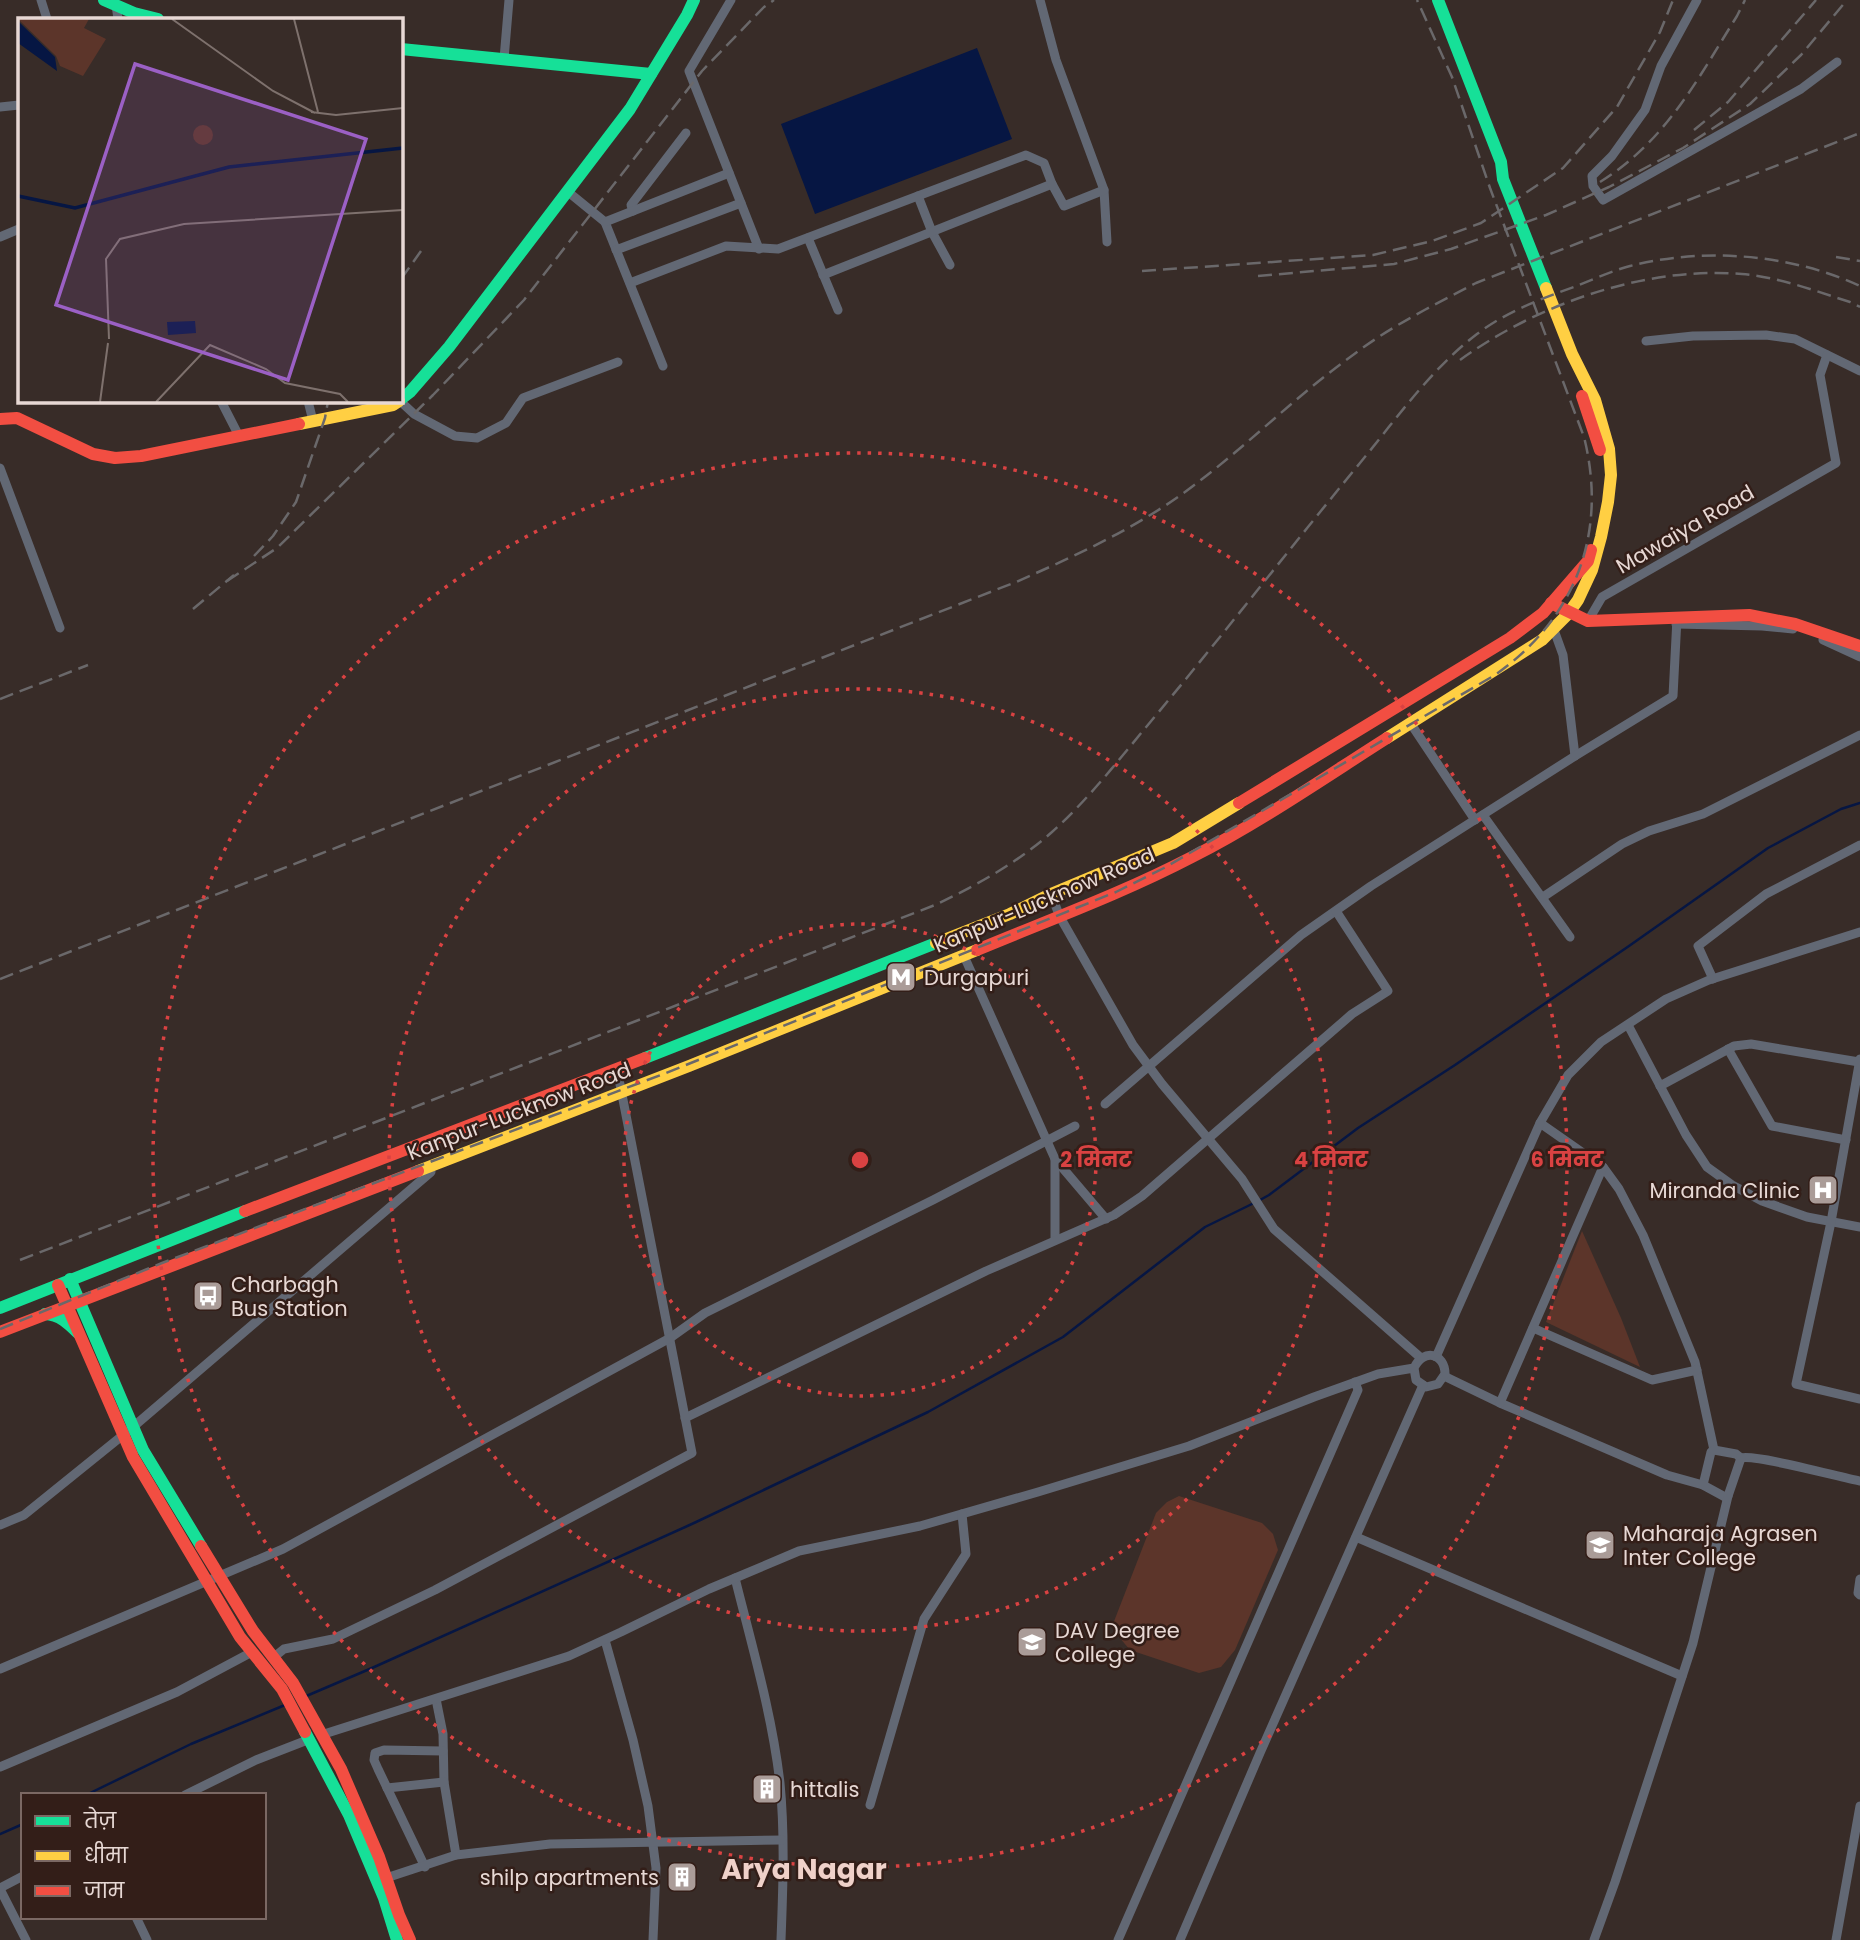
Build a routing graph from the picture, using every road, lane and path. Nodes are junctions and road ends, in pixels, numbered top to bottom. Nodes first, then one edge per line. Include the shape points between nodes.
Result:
1 (41, 0) edge
2 (509, 0) edge
3 (694, 0) edge
4 (731, 0) edge
5 (1040, 0) edge
6 (1429, 0) edge
7 (1438, 0) edge
8 (1697, 0) edge
9 (110, 2) edge
10 (47, 18) edge
11 (118, 18) edge
12 (154, 18) edge
13 (402, 49) edge
14 (504, 59) junction
15 (1837, 62) dead end
16 (651, 74) junction
17 (18, 105) edge
18 (0, 107) edge
19 (686, 132) dead end
20 (729, 173) junction
21 (1503, 179) junction
22 (1052, 184) junction
23 (1104, 190) junction
24 (567, 191) junction
25 (918, 196) junction
26 (741, 203) junction
27 (633, 211) junction
28 (605, 222) junction
29 (18, 229) edge
30 (932, 232) junction
31 (0, 237) edge
32 (808, 238) junction
33 (1107, 242) dead end
34 (759, 249) junction
35 (617, 250) junction
36 (950, 265) dead end
37 (823, 275) junction
38 (630, 284) junction
39 (838, 310) dead end
40 (1646, 341) dead end
41 (1572, 354) junction
42 (1827, 355) junction
43 (618, 362) dead end
44 (663, 366) dead end
45 (1860, 371) edge
46 (402, 398) edge
47 (222, 402) edge
48 (308, 402) edge
49 (397, 402) edge
50 (402, 402) edge
51 (0, 419) edge
52 (313, 421) junction
53 (239, 436) junction
54 (0, 468) edge
55 (1551, 603) junction
56 (1569, 612) junction
57 (1588, 621) junction
58 (1677, 621) junction
59 (60, 628) dead end
60 (1554, 630) junction
61 (1860, 646) edge
62 (1860, 657) edge
63 (1411, 724) junction
64 (1860, 735) edge
65 (1575, 756) junction
66 (1479, 817) junction
67 (1860, 845) edge
68 (1051, 894) junction
69 (1543, 897) junction
70 (1336, 911) junction
71 (1060, 917) junction
72 (1860, 932) edge
73 (1570, 937) dead end
74 (964, 956) junction
75 (1713, 979) junction
76 (1628, 1025) junction
77 (1728, 1049) junction
78 (1860, 1061) edge
79 (1149, 1065) junction
80 (617, 1069) junction
81 (1660, 1086) junction
82 (621, 1092) junction
83 (1105, 1104) dead end
84 (1540, 1123) junction
85 (1075, 1126) dead end
86 (1208, 1138) junction
87 (1846, 1140) junction
88 (1046, 1141) junction
89 (1055, 1159) junction
90 (430, 1166) junction
91 (1603, 1167) junction
92 (326, 1180) junction
93 (334, 1203) junction
94 (1106, 1219) junction
95 (220, 1221) junction
96 (1832, 1222) junction
97 (1860, 1227) edge
98 (1055, 1240) junction
99 (228, 1244) junction
100 (70, 1279) junction
101 (58, 1285) junction
102 (72, 1303) junction
103 (0, 1308) edge
104 (45, 1314) junction
105 (1533, 1328) junction
106 (0, 1332) edge
107 (78, 1334) junction
108 (670, 1338) junction
109 (1436, 1357) junction
110 (1421, 1358) junction
111 (1414, 1368) junction
112 (1697, 1370) junction
113 (1444, 1377) junction
114 (1355, 1382) junction
115 (1423, 1385) junction
116 (1860, 1399) edge
117 (1500, 1403) junction
118 (685, 1418) junction
119 (128, 1431) junction
120 (1714, 1450) junction
121 (1741, 1458) junction
122 (1860, 1481) edge
123 (1703, 1485) junction
124 (1728, 1496) junction
125 (962, 1514) junction
126 (0, 1525) edge
127 (1356, 1537) junction
128 (736, 1578) junction
129 (213, 1579) junction
130 (1860, 1579) edge
131 (1860, 1595) edge
132 (605, 1640) junction
133 (252, 1652) junction
134 (274, 1657) junction
135 (0, 1670) edge
136 (1682, 1676) junction
137 (287, 1686) junction
138 (436, 1699) junction
139 (316, 1737) junction
140 (443, 1751) junction
141 (0, 1767) edge
142 (443, 1782) junction
143 (387, 1788) junction
144 (189, 1793) edge
145 (870, 1805) dead end
146 (1860, 1806) edge
147 (782, 1840) junction
148 (652, 1843) junction
149 (456, 1855) junction
150 (425, 1867) junction
151 (21, 1877) edge
152 (386, 1878) junction
153 (0, 1888) edge
154 (137, 1919) edge
155 (26, 1940) edge
156 (147, 1940) edge
157 (397, 1940) edge
158 (410, 1940) edge
159 (653, 1940) edge
160 (781, 1940) edge
161 (1118, 1940) edge
162 (1180, 1940) edge
163 (1594, 1940) edge
164 (1836, 1940) edge

1 - 10 street
2 - 14 street
3 - 16 main road
4 - 20 street via 689,71
5 - 23 street via 1056,60
6 - 21 main road via 1492,164
7 - 21 main road via 1501,162
8 - 15 street via 1661,66 1645,110 1592,176 1603,200 1801,89
9 - 11 street
9 - 12 main road
13 - 14 main road
14 - 16 main road
16 - 24 main road
17 - 18 street
19 - 27 street via 631,205
20 - 26 street
20 - 27 street
21 - 41 main road, Kanpur-Lucknow Road
22 - 23 street via 1064,206
22 - 25 street via 1044,163 1026,155
22 - 30 street
23 - 33 street
24 - 28 street
24 - 46 main road via 449,347
25 - 30 street
25 - 32 street
26 - 34 street
26 - 35 street
27 - 28 street
28 - 35 street
29 - 31 street
30 - 36 street
30 - 37 street
32 - 34 street via 778,249
32 - 37 street
34 - 38 street via 726,246
35 - 38 street
37 - 39 street
38 - 44 street
40 - 42 street via 1766,335 1795,339
41 - 55 main road, Kanpur-Lucknow Road via 1573,370 1600,448 1601,475 1588,561
41 - 56 main road, Kanpur-Lucknow Road via 1603,424 1611,476 1602,543 1593,572
42 - 45 street
42 - 57 street, Mawaiya Road via 1820,375 1836,463 1602,597
43 - 50 street via 523,398 506,423 477,438 456,436 414,414
47 - 53 street
48 - 52 street
49 - 52 main road
51 - 53 main road via 17,418 93,454 115,458
52 - 53 main road
54 - 59 street
55 - 56 main road
55 - 68 main road, Kanpur-Lucknow Road via 1510,638 1173,843
56 - 57 main road
56 - 60 main road, Kanpur-Lucknow Road
57 - 58 main road
58 - 61 main road via 1749,615 1796,624
58 - 62 street via 1794,629
58 - 65 street via 1673,696
60 - 63 main road, Kanpur-Lucknow Road
60 - 65 street via 1563,655
63 - 66 street
63 - 71 main road, Kanpur-Lucknow Road via 1193,857
64 - 69 street via 1703,814 1622,844
65 - 66 street
66 - 69 street
66 - 70 street
67 - 75 street via 1766,894 1698,946
68 - 71 street
68 - 80 main road, Kanpur-Lucknow Road
69 - 73 street
70 - 79 street via 1301,935
70 - 86 street via 1388,991 1352,1014
71 - 74 main road, Kanpur-Lucknow Road
71 - 79 street
72 - 75 street
74 - 82 main road, Kanpur-Lucknow Road
74 - 88 street
75 - 76 street via 1666,999
76 - 81 street
76 - 84 street via 1601,1042 1568,1075
77 - 78 street via 1751,1044
77 - 81 street
77 - 87 street via 1772,1126
78 - 87 street
79 - 83 street
79 - 86 street
80 - 82 street
80 - 92 main road, Kanpur-Lucknow Road
81 - 96 street via 1707,1167 1762,1201
82 - 90 main road, Kanpur-Lucknow Road
82 - 108 street
84 - 91 street
84 - 109 street
85 - 88 street
86 - 94 street via 1143,1196
86 - 110 street via 1274,1229
87 - 96 street
88 - 89 street
88 - 108 street via 705,1313
89 - 94 street
89 - 98 street
90 - 93 main road, Kanpur-Lucknow Road
90 - 119 street via 431,1172
91 - 105 street
91 - 112 street via 1643,1235
92 - 93 main road
92 - 95 main road, Kanpur-Lucknow Road
93 - 99 main road, Kanpur-Lucknow Road
94 - 98 street
95 - 99 main road
95 - 100 main road, Kanpur-Lucknow Road
96 - 97 street
96 - 116 street via 1796,1384
98 - 118 street
99 - 102 main road, Kanpur-Lucknow Road
100 - 101 main road, Kanpur-Lucknow Road
100 - 102 main road
101 - 102 main road
101 - 103 main road, Kanpur-Lucknow Road
102 - 104 main road, Kanpur-Lucknow Road
102 - 107 main road
102 - 119 main road
104 - 106 main road, Kanpur-Lucknow Road
104 - 107 main road via 64,1319
105 - 112 street via 1652,1380
105 - 117 street
107 - 119 main road
108 - 118 street
108 - 129 street via 291,1544
109 - 110 street
109 - 113 street via 1443,1363
110 - 111 street
111 - 114 street
111 - 115 street via 1416,1380
112 - 120 street
113 - 115 street via 1432,1387
113 - 117 street
114 - 125 street via 1189,1446
114 - 161 street via 1358,1390
115 - 127 street
117 - 123 street via 1667,1475
118 - 134 street via 692,1453 435,1590 333,1639 284,1649
119 - 126 street via 24,1515
119 - 129 main road via 143,1450
120 - 121 street
120 - 123 street
121 - 122 street
121 - 124 street
123 - 124 street
124 - 136 street
125 - 128 street via 799,1550
125 - 145 street via 966,1554 924,1619
127 - 136 street
127 - 162 street
128 - 132 street
128 - 147 street via 771,1722
129 - 133 main road via 240,1637
129 - 134 main road
129 - 135 street
130 - 131 street
132 - 138 street
132 - 148 street via 633,1740
133 - 137 main road
133 - 141 street via 177,1692
134 - 137 main road
136 - 163 street
137 - 139 main road
138 - 139 street
138 - 140 street
139 - 144 street
139 - 152 main road via 359,1809
139 - 157 main road
140 - 142 street
140 - 143 street via 375,1753
142 - 143 street
142 - 149 street
143 - 150 street
146 - 164 street
147 - 148 street
147 - 160 street
148 - 149 street via 550,1844
148 - 159 street via 656,1868
149 - 150 street
150 - 152 street
151 - 153 street
152 - 158 main road
153 - 155 street
154 - 156 street

